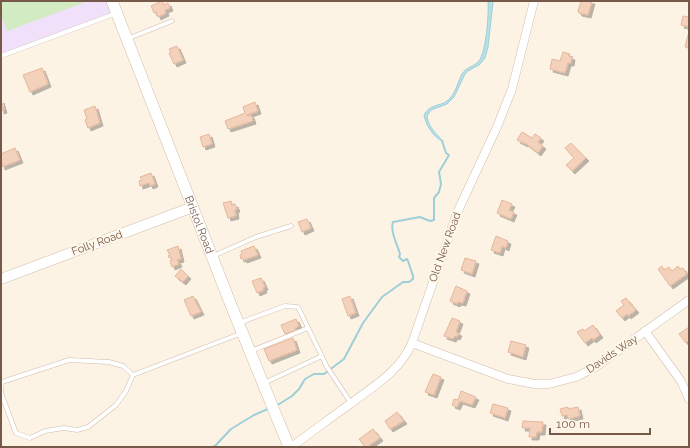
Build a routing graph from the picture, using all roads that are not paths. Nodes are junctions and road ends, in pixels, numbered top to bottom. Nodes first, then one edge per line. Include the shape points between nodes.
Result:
1 (112, 1) edge
2 (534, 1) edge
3 (117, 13) junction
4 (172, 21) dead end
5 (127, 40) junction
6 (1, 56) edge
7 (193, 207) junction
8 (291, 226) dead end
9 (212, 256) junction
10 (1, 279) edge
11 (689, 300) edge
12 (241, 328) junction
13 (308, 328) junction
14 (645, 331) junction
15 (412, 342) junction
16 (250, 351) junction
17 (322, 356) junction
18 (133, 375) junction
19 (264, 384) junction
20 (689, 399) edge
21 (351, 403) junction
22 (290, 447) edge

1 - 3 main road, Bristol Road
2 - 15 street, Old New Road via 512,89 457,213
3 - 5 main road, Bristol Road
3 - 6 lane
4 - 5 lane
5 - 7 main road, Bristol Road
7 - 9 main road, Bristol Road
7 - 10 street, Folly Road
8 - 9 lane via 256,237
9 - 12 main road, Bristol Road
11 - 14 street, Davids Way
12 - 13 lane via 285,306 298,307
12 - 16 main road, Bristol Road
12 - 18 lane
13 - 16 lane
13 - 17 lane
14 - 15 street, Davids Way via 594,368 576,377 549,384 522,383 508,379
14 - 20 street via 681,381
15 - 21 street, Old New Road via 404,359 394,370
16 - 19 main road, Bristol Road
17 - 19 lane
17 - 21 lane via 330,373
18 - 18 lane via 123,366 109,362 69,360 2,382 1,393 16,433 30,438 45,431 88,427 116,405
19 - 22 main road, Bristol Road
21 - 22 street, Old New Road

